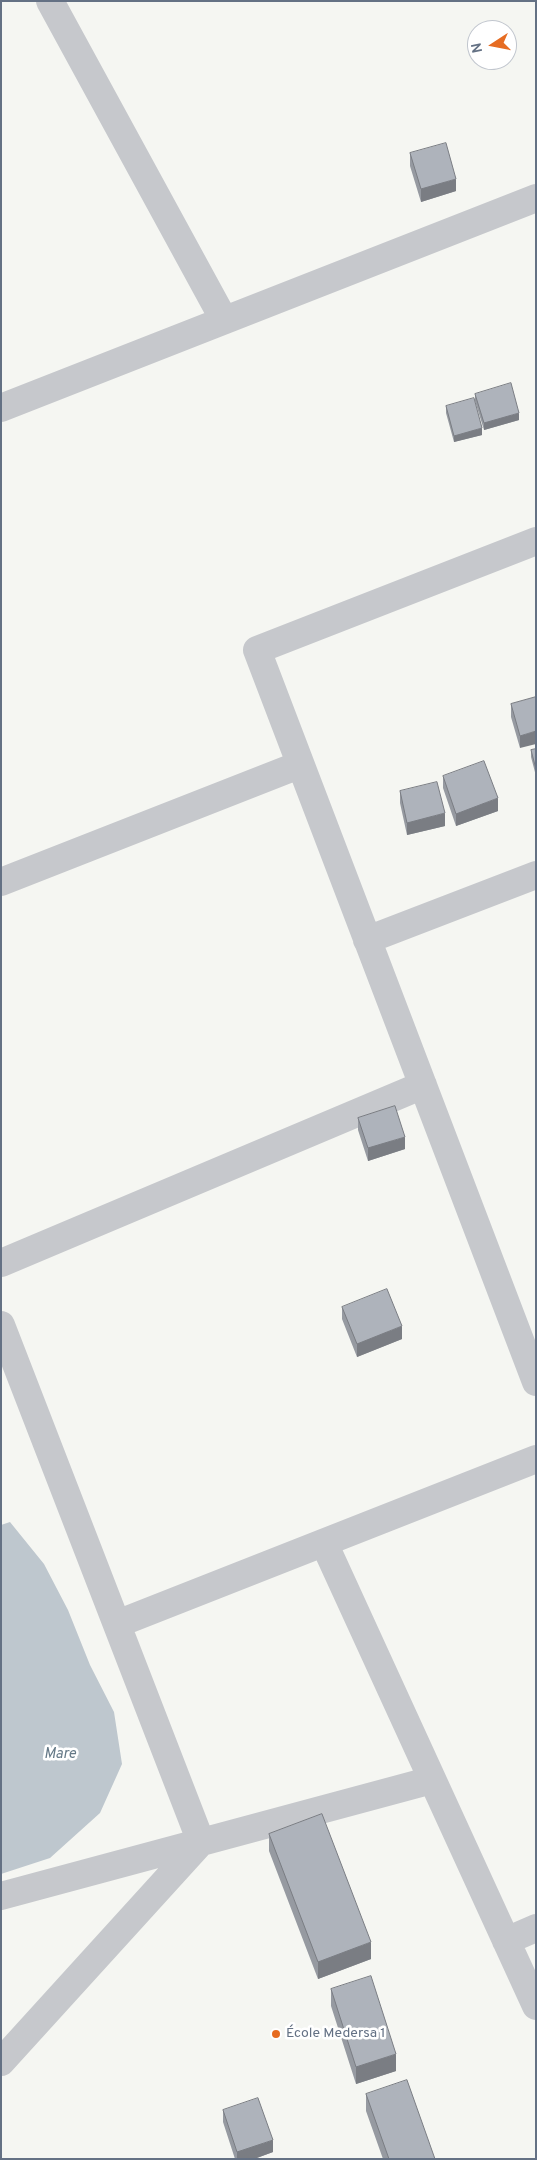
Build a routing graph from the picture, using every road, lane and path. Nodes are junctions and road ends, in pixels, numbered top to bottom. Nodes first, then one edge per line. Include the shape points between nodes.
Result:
1 (50, 1) edge
2 (536, 198) edge
3 (224, 320) junction
4 (1, 408) edge
5 (536, 541) edge
6 (299, 765) junction
7 (536, 875) edge
8 (1, 882) edge
9 (367, 940) junction
10 (423, 1085) junction
11 (1, 1262) edge
12 (1, 1325) edge
13 (536, 1382) edge
14 (536, 1459) edge
15 (324, 1543) junction
16 (117, 1624) junction
17 (432, 1780) junction
18 (201, 1842) junction
19 (1, 1896) edge
20 (536, 1928) edge
21 (506, 1941) junction
22 (536, 2006) edge
23 (1, 2062) edge

1 - 3 street
2 - 3 street
3 - 4 street
5 - 6 street via 257,650
6 - 8 street
6 - 9 street
7 - 9 street
9 - 10 street
10 - 11 street
10 - 13 street
12 - 16 street
14 - 15 street
15 - 16 street
15 - 17 street
16 - 18 street
17 - 18 street
17 - 21 street
18 - 19 street
18 - 23 street
20 - 21 street
21 - 22 street

